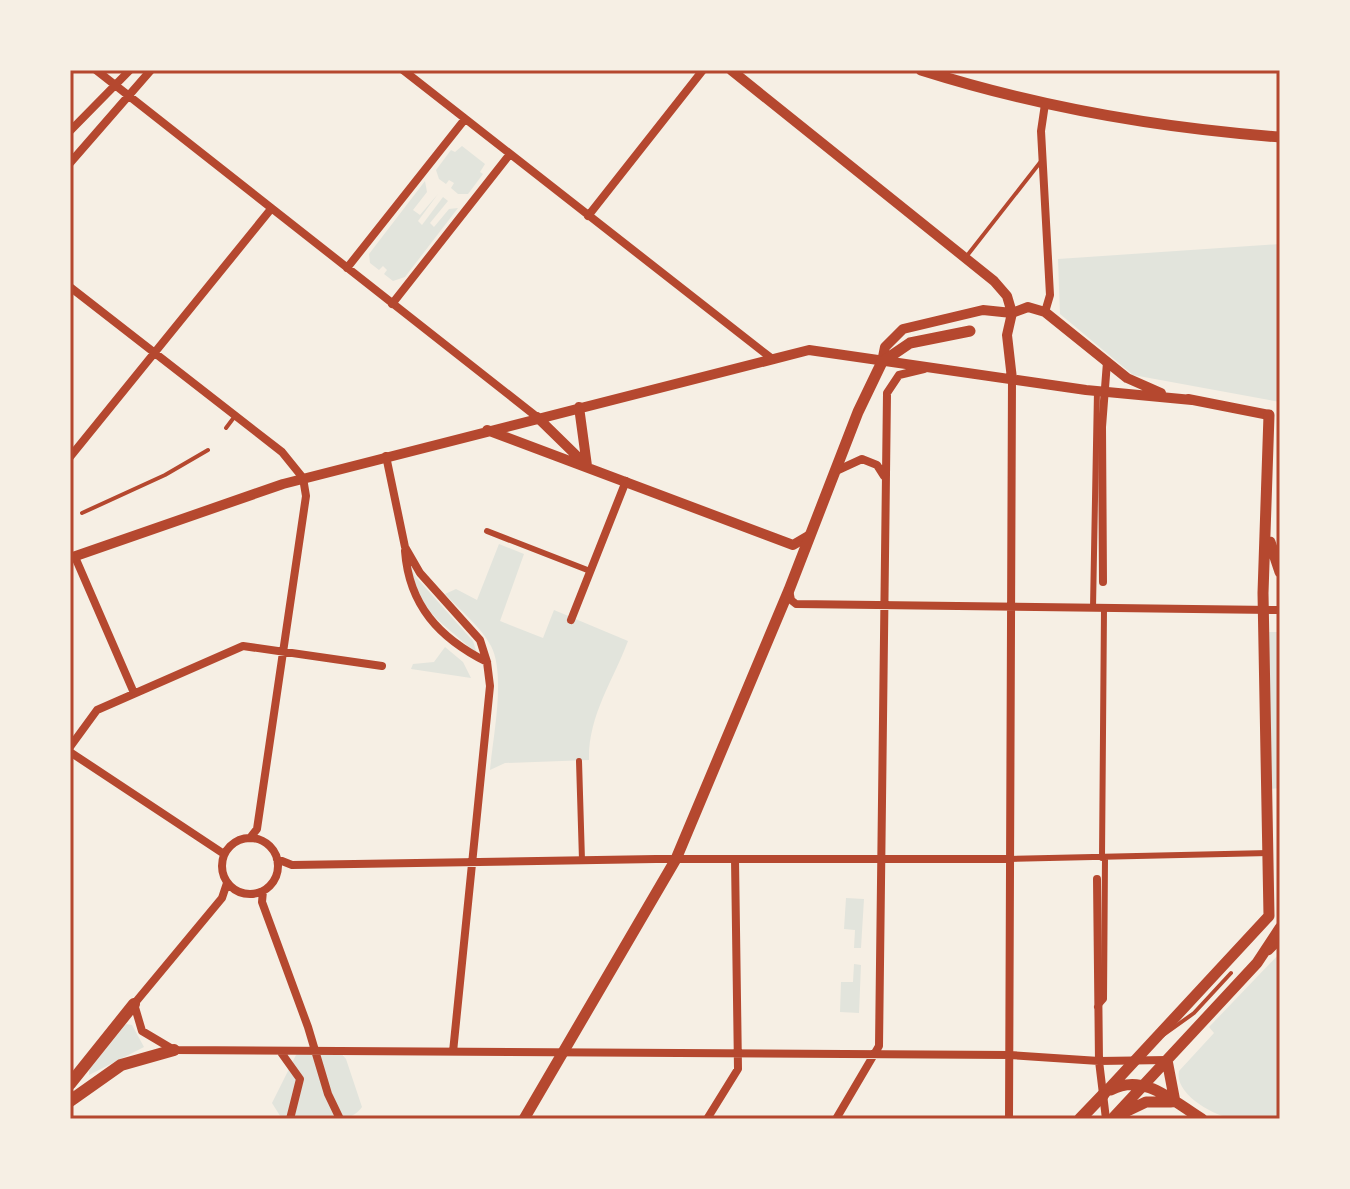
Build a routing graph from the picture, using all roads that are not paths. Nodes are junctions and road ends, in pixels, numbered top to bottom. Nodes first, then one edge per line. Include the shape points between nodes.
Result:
1 (96, 70) edge
2 (130, 70) edge
3 (151, 70) edge
4 (403, 70) edge
5 (703, 70) edge
6 (731, 70) edge
7 (921, 70) edge
8 (115, 86) junction
9 (127, 96) junction
10 (1045, 104) junction
11 (465, 119) junction
12 (70, 131) edge
13 (1280, 137) edge
14 (510, 154) junction
15 (1043, 158) junction
16 (70, 163) edge
17 (271, 209) junction
18 (588, 216) junction
19 (966, 257) junction
20 (347, 268) junction
21 (70, 287) edge
22 (392, 304) junction
23 (1045, 312) junction
24 (1012, 313) junction
25 (970, 331) dead end
26 (154, 354) junction
27 (771, 358) junction
28 (882, 362) junction
29 (1107, 362) junction
30 (936, 368) junction
31 (1012, 379) junction
32 (1105, 395) junction
33 (1192, 400) junction
34 (579, 407) junction
35 (235, 416) junction
36 (1274, 416) edge
37 (537, 417) junction
38 (226, 428) dead end
39 (487, 430) junction
40 (208, 450) dead end
41 (386, 456) junction
42 (70, 457) edge
43 (587, 466) junction
44 (835, 472) junction
45 (885, 477) junction
46 (303, 478) junction
47 (626, 481) junction
48 (82, 513) dead end
49 (1267, 517) junction
50 (487, 531) dead end
51 (811, 534) junction
52 (405, 547) junction
53 (72, 558) edge
54 (590, 571) junction
55 (1280, 572) edge
56 (1103, 582) dead end
57 (789, 590) junction
58 (884, 606) junction
59 (1093, 608) junction
60 (1104, 608) junction
61 (1012, 609) junction
62 (1264, 609) junction
63 (1280, 610) edge
64 (571, 620) dead end
65 (283, 652) junction
66 (487, 662) junction
67 (382, 666) dead end
68 (134, 693) junction
69 (70, 749) edge
70 (579, 761) dead end
71 (250, 838) junction
72 (1269, 853) junction
73 (224, 854) junction
74 (881, 858) junction
75 (1103, 858) junction
76 (277, 859) junction
77 (676, 859) junction
78 (735, 859) junction
79 (1009, 859) junction
80 (582, 860) junction
81 (1097, 879) dead end
82 (227, 883) junction
83 (263, 891) junction
84 (1280, 908) edge
85 (1265, 923) junction
86 (1280, 928) edge
87 (1280, 940) edge
88 (1257, 963) junction
89 (1231, 973) dead end
90 (134, 1004) junction
91 (1097, 1007) junction
92 (1157, 1038) junction
93 (174, 1050) junction
94 (280, 1051) junction
95 (316, 1051) junction
96 (453, 1052) junction
97 (563, 1054) junction
98 (738, 1055) junction
99 (876, 1055) junction
100 (1010, 1055) junction
101 (1136, 1060) junction
102 (1167, 1060) junction
103 (1099, 1061) junction
104 (70, 1084) edge
105 (1142, 1084) junction
106 (1103, 1095) junction
107 (70, 1101) edge
108 (1175, 1103) junction
109 (290, 1119) edge
110 (340, 1119) edge
111 (524, 1119) edge
112 (707, 1119) edge
113 (836, 1119) edge
114 (1009, 1119) edge
115 (1080, 1119) edge
116 (1106, 1119) edge
117 (1114, 1119) edge
118 (1202, 1119) edge

1 - 8 street
2 - 8 street
3 - 9 street
4 - 11 street
5 - 18 street
6 - 19 street
7 - 10 main road
8 - 9 street
8 - 12 street
9 - 16 street
9 - 17 street
10 - 13 main road via 1170,126
10 - 15 street
11 - 14 street
11 - 20 street
14 - 18 street
14 - 22 street
15 - 19 lane
15 - 23 street via 1050,290
17 - 20 street
17 - 26 street
18 - 27 street
19 - 24 street via 1000,286
20 - 22 street
21 - 26 street
22 - 37 street
23 - 24 street via 1028,307
23 - 29 street
24 - 28 street via 970,312 903,329 885,347
24 - 31 street via 1007,335
25 - 28 main road via 910,343
26 - 35 street
26 - 42 street
27 - 28 street via 819,350
27 - 34 street
28 - 30 street
28 - 44 main road
29 - 32 street
29 - 33 street via 1141,386
30 - 31 street
30 - 45 street via 899,375 888,387
31 - 32 street
31 - 61 street
32 - 33 street
32 - 56 street
32 - 59 street
33 - 36 street
34 - 37 street
34 - 43 street
35 - 38 lane
35 - 46 street via 282,452
36 - 49 main road
37 - 39 street
37 - 43 street
39 - 41 street
39 - 43 street
40 - 48 lane
41 - 46 street
41 - 52 street
43 - 47 street
44 - 45 street via 862,459 877,465
44 - 51 main road
45 - 58 street
46 - 53 street
46 - 65 street via 306,496
47 - 51 street via 793,545
47 - 54 street
49 - 55 main road
49 - 62 main road
50 - 54 street
51 - 57 main road
52 - 66 street via 420,573 480,640
52 - 66 street via 406,570 421,611 449,638
53 - 68 street
54 - 64 street
57 - 58 street via 796,604
57 - 77 main road
58 - 61 street
58 - 74 street
59 - 60 street
59 - 61 street
60 - 62 street
60 - 75 street
61 - 79 street
62 - 63 street
62 - 72 main road
65 - 67 street
65 - 68 street via 243,646
65 - 71 street via 257,829
66 - 96 street via 490,686
68 - 69 street via 97,710
69 - 73 street
70 - 80 street
71 - 73 street via 235,842
71 - 76 street via 270,846
72 - 75 street
72 - 85 main road via 1270,906
73 - 82 street via 221,867
74 - 78 street
74 - 79 street
74 - 99 street
75 - 79 street
75 - 91 street via 1104,999
76 - 80 street via 292,865
76 - 83 street via 277,874
77 - 78 street
77 - 80 street
77 - 97 main road
78 - 98 street
79 - 100 street
81 - 91 street
82 - 83 street via 243,894
82 - 90 street via 222,898
83 - 95 street via 262,902
84 - 85 street
85 - 92 main road
86 - 88 main road
87 - 88 street
88 - 102 main road
89 - 92 lane via 1179,1026
90 - 93 street via 142,1031
90 - 104 main road
91 - 103 street
92 - 101 main road
93 - 94 street
93 - 107 main road via 121,1065
94 - 95 street
94 - 109 street via 300,1079
95 - 96 street
95 - 110 street
96 - 97 street
97 - 98 street
97 - 111 main road
98 - 99 street
98 - 112 street via 738,1069
99 - 100 street
99 - 113 street
100 - 103 street
100 - 114 street
101 - 102 street
101 - 103 street
101 - 106 main road
102 - 105 main road
102 - 108 main road
103 - 106 street
105 - 106 main road via 1122,1085
105 - 108 main road
105 - 117 main road
106 - 115 main road
106 - 116 street
108 - 117 main road via 1137,1104
108 - 118 main road

